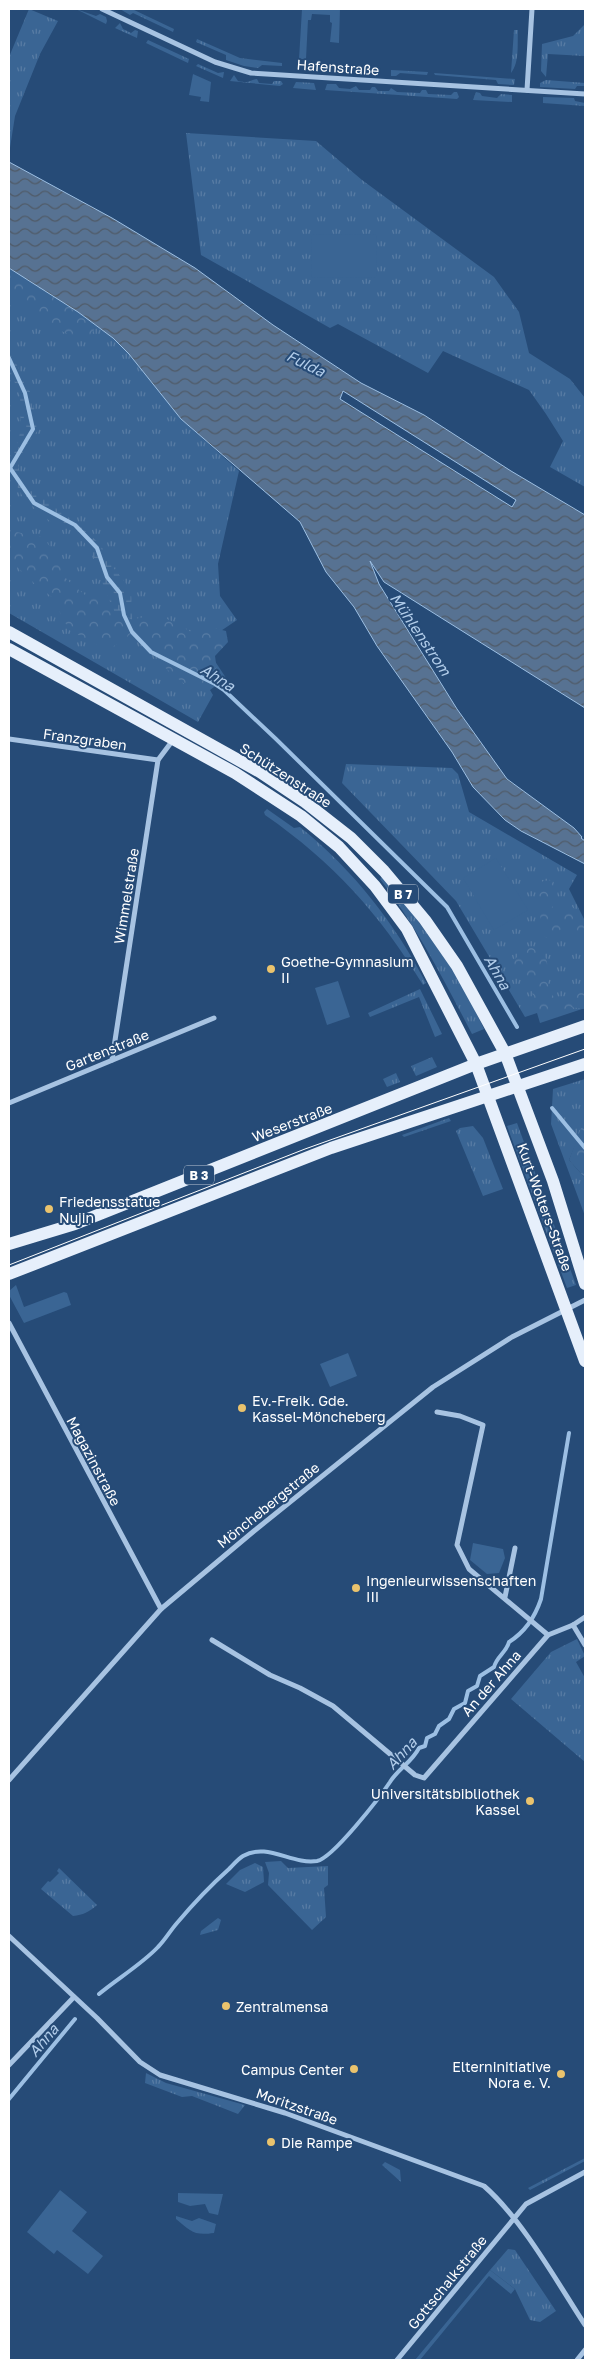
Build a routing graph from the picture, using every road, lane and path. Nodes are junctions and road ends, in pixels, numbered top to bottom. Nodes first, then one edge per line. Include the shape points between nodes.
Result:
1 (102, 9) edge
2 (532, 9) edge
3 (527, 90) junction
4 (585, 94) edge
5 (9, 632) edge
6 (9, 649) edge
7 (176, 734) junction
8 (9, 738) edge
9 (158, 760) junction
10 (214, 1018) dead end
11 (585, 1026) edge
12 (505, 1053) junction
13 (112, 1060) junction
14 (476, 1064) junction
15 (585, 1064) edge
16 (518, 1084) junction
17 (488, 1095) junction
18 (9, 1103) edge
19 (9, 1244) edge
20 (9, 1274) edge
21 (585, 1284) edge
22 (585, 1300) edge
23 (566, 1309) junction
24 (9, 1323) edge
25 (585, 1361) edge
26 (437, 1412) dead end
27 (515, 1548) dead end
28 (505, 1597) junction
29 (161, 1609) junction
30 (585, 1617) edge
31 (573, 1625) junction
32 (548, 1635) junction
33 (212, 1640) dead end
34 (585, 1645) edge
35 (9, 1780) edge
36 (9, 1936) edge
37 (74, 1997) junction
38 (9, 2065) edge
39 (585, 2172) edge
40 (513, 2219) junction
41 (585, 2325) edge
42 (585, 2350) edge
43 (398, 2360) edge
44 (577, 2360) edge

1 - 3 street, Hafenstraße via 215,62 251,73
2 - 3 street
3 - 4 street, Hafenstraße
5 - 7 main road, Schützenstraße / B 7
6 - 7 main road, Schützenstraße / B 7
7 - 9 street, Wimmelstraße
7 - 12 main road, Schützenstraße / B 7 via 260,772 350,838 384,871 425,920 457,966
7 - 14 main road, Schützenstraße / B 7 via 301,816 339,847 375,886 407,929
8 - 9 street, Franzgraben
9 - 13 street, Wimmelstraße
10 - 13 street, Gartenstraße
11 - 12 main road, Weserstraße / B 3
12 - 14 main road, Weserstraße / B 3
12 - 16 main road, Kurt-Wolters-Straße / B 7
13 - 18 street, Gartenstraße
14 - 17 main road, Kurt-Wolters-Straße / B 7
14 - 19 main road, Weserstraße / B 3 via 75,1224
15 - 16 main road, B 3
16 - 17 main road, B 3
16 - 21 main road, Kurt-Wolters-Straße / B 7
17 - 20 main road, B 3 via 331,1148
17 - 23 main road, Kurt-Wolters-Straße / B 7
22 - 23 street, Mönchebergstraße
23 - 25 main road, Kurt-Wolters-Straße / B 7
23 - 29 street, Mönchebergstraße via 512,1337 433,1387
24 - 29 street, Magazinstraße
26 - 28 street via 483,1425 457,1545 469,1569
27 - 28 street
28 - 32 street
29 - 35 street, Mönchebergstraße
30 - 31 street, An der Ahna
31 - 32 street, An der Ahna
31 - 34 street
32 - 33 street, An der Ahna via 424,1778 411,1772 333,1706
36 - 37 street, Moritzstraße
37 - 38 street
37 - 40 street, Moritzstraße via 140,2062 160,2075 276,2110 484,2186
39 - 40 street, Gottschalkstraße via 526,2204
40 - 41 street, Moritzstraße
40 - 43 street, Gottschalkstraße
42 - 44 street

